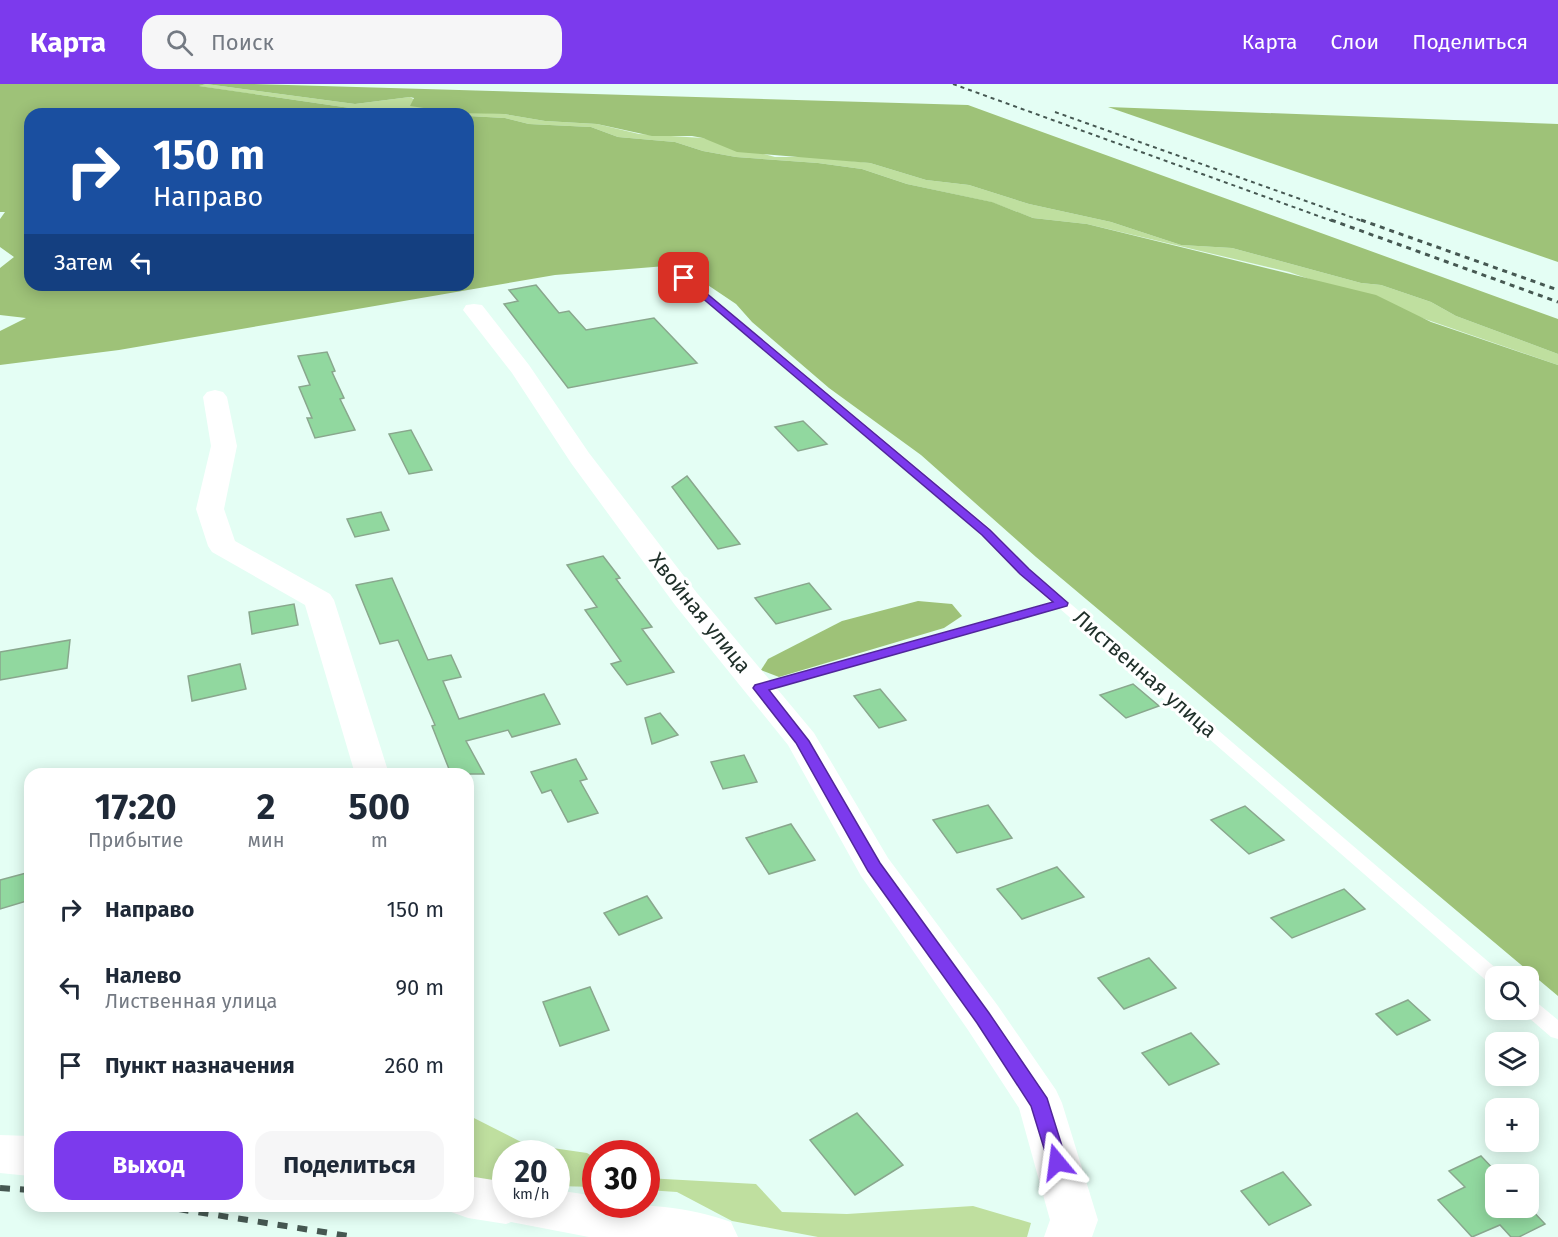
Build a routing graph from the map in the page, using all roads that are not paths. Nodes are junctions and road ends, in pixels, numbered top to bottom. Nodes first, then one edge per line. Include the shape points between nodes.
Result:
1 (684, 278) dead end
2 (474, 310) dead end
3 (215, 397) dead end
4 (1062, 603) junction
5 (760, 688) junction
6 (370, 768) edge
7 (1485, 968) edge
8 (1539, 1016) edge
9 (1558, 1032) edge
10 (0, 1154) edge
11 (24, 1156) edge
12 (474, 1198) edge
13 (492, 1201) edge
14 (570, 1213) edge
15 (714, 1237) edge
16 (1068, 1237) edge

1 - 4 lane, Лиственная улица via 978,525
2 - 5 street, Хвойная улица via 686,599
3 - 6 street via 224,446 210,509 222,546 319,600
4 - 5 lane
4 - 7 lane, Лиственная улица
5 - 16 street, Хвойная улица via 802,741 874,867 1040,1103 1074,1220
8 - 9 lane
10 - 11 street
12 - 13 street
14 - 15 street

